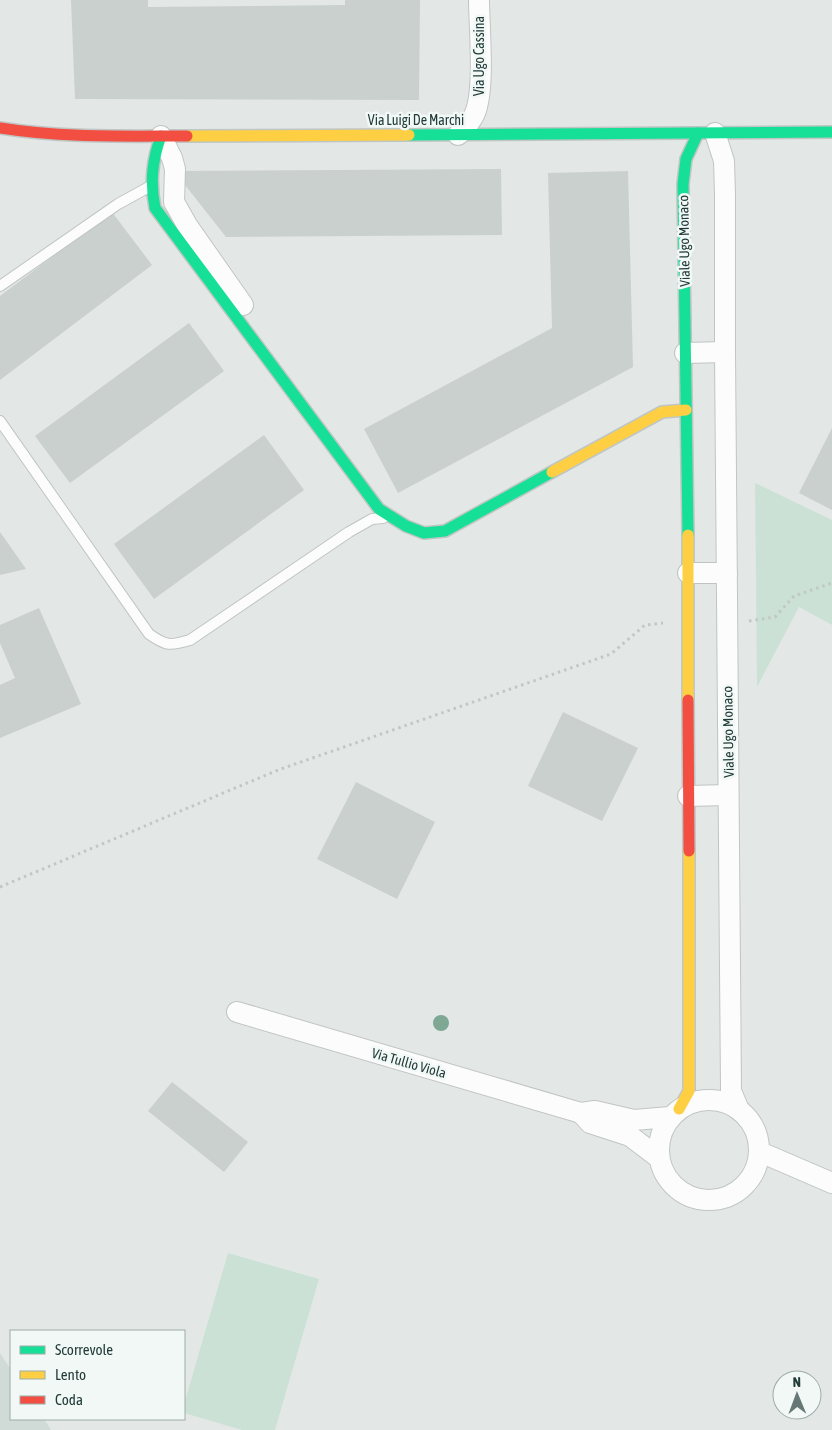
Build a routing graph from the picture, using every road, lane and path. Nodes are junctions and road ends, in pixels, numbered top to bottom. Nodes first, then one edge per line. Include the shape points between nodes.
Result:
1 (479, 0) edge
2 (0, 128) edge
3 (832, 132) edge
4 (706, 133) junction
5 (161, 136) junction
6 (458, 136) junction
7 (150, 186) junction
8 (0, 286) edge
9 (725, 352) junction
10 (685, 353) junction
11 (686, 410) junction
12 (0, 421) edge
13 (391, 518) junction
14 (688, 573) junction
15 (727, 573) junction
16 (832, 583) edge
17 (743, 622) dead end
18 (670, 623) dead end
19 (728, 795) junction
20 (688, 796) junction
21 (0, 887) edge
22 (237, 1012) dead end
23 (740, 1110) junction
24 (581, 1113) junction
25 (675, 1113) junction
26 (760, 1152) junction
27 (659, 1158) junction
28 (832, 1183) edge

1 - 6 street, Via Ugo Cassina via 481,89 473,117
2 - 5 street, Via Luigi De Marchi via 37,134
3 - 4 street, Via Luigi De Marchi
4 - 6 street, Via Luigi De Marchi
4 - 9 street, Viale Ugo Monaco via 724,161
4 - 10 street, Viale Ugo Monaco via 686,159 683,184
5 - 6 street, Via Luigi De Marchi
5 - 7 street via 152,160
5 - 13 street via 175,169 174,202 182,217
7 - 8 lane via 118,204
7 - 13 street via 154,208 379,509
9 - 10 street
9 - 15 street, Viale Ugo Monaco
10 - 11 street, Viale Ugo Monaco
11 - 13 street via 662,412 445,531 424,533
11 - 14 street, Viale Ugo Monaco
12 - 13 lane via 149,634 163,644 174,645 190,640 349,532 372,519
14 - 15 street
14 - 20 street, Viale Ugo Monaco
15 - 19 street, Viale Ugo Monaco
16 - 17 path via 794,596 775,617
18 - 21 path via 645,625 611,654 278,770
19 - 20 street
19 - 23 street, Viale Ugo Monaco via 731,1091
20 - 25 street, Viale Ugo Monaco via 689,1090
22 - 24 street, Via Tullio Viola
23 - 25 street via 725,1102 710,1100 694,1102
23 - 26 street via 757,1136
24 - 25 street, Via Tullio Viola via 595,1110 634,1120
24 - 27 street, Via Tullio Viola via 590,1123 630,1136
25 - 27 street via 663,1130
26 - 27 street via 750,1180 726,1198 711,1200 683,1193 663,1172
26 - 28 street

